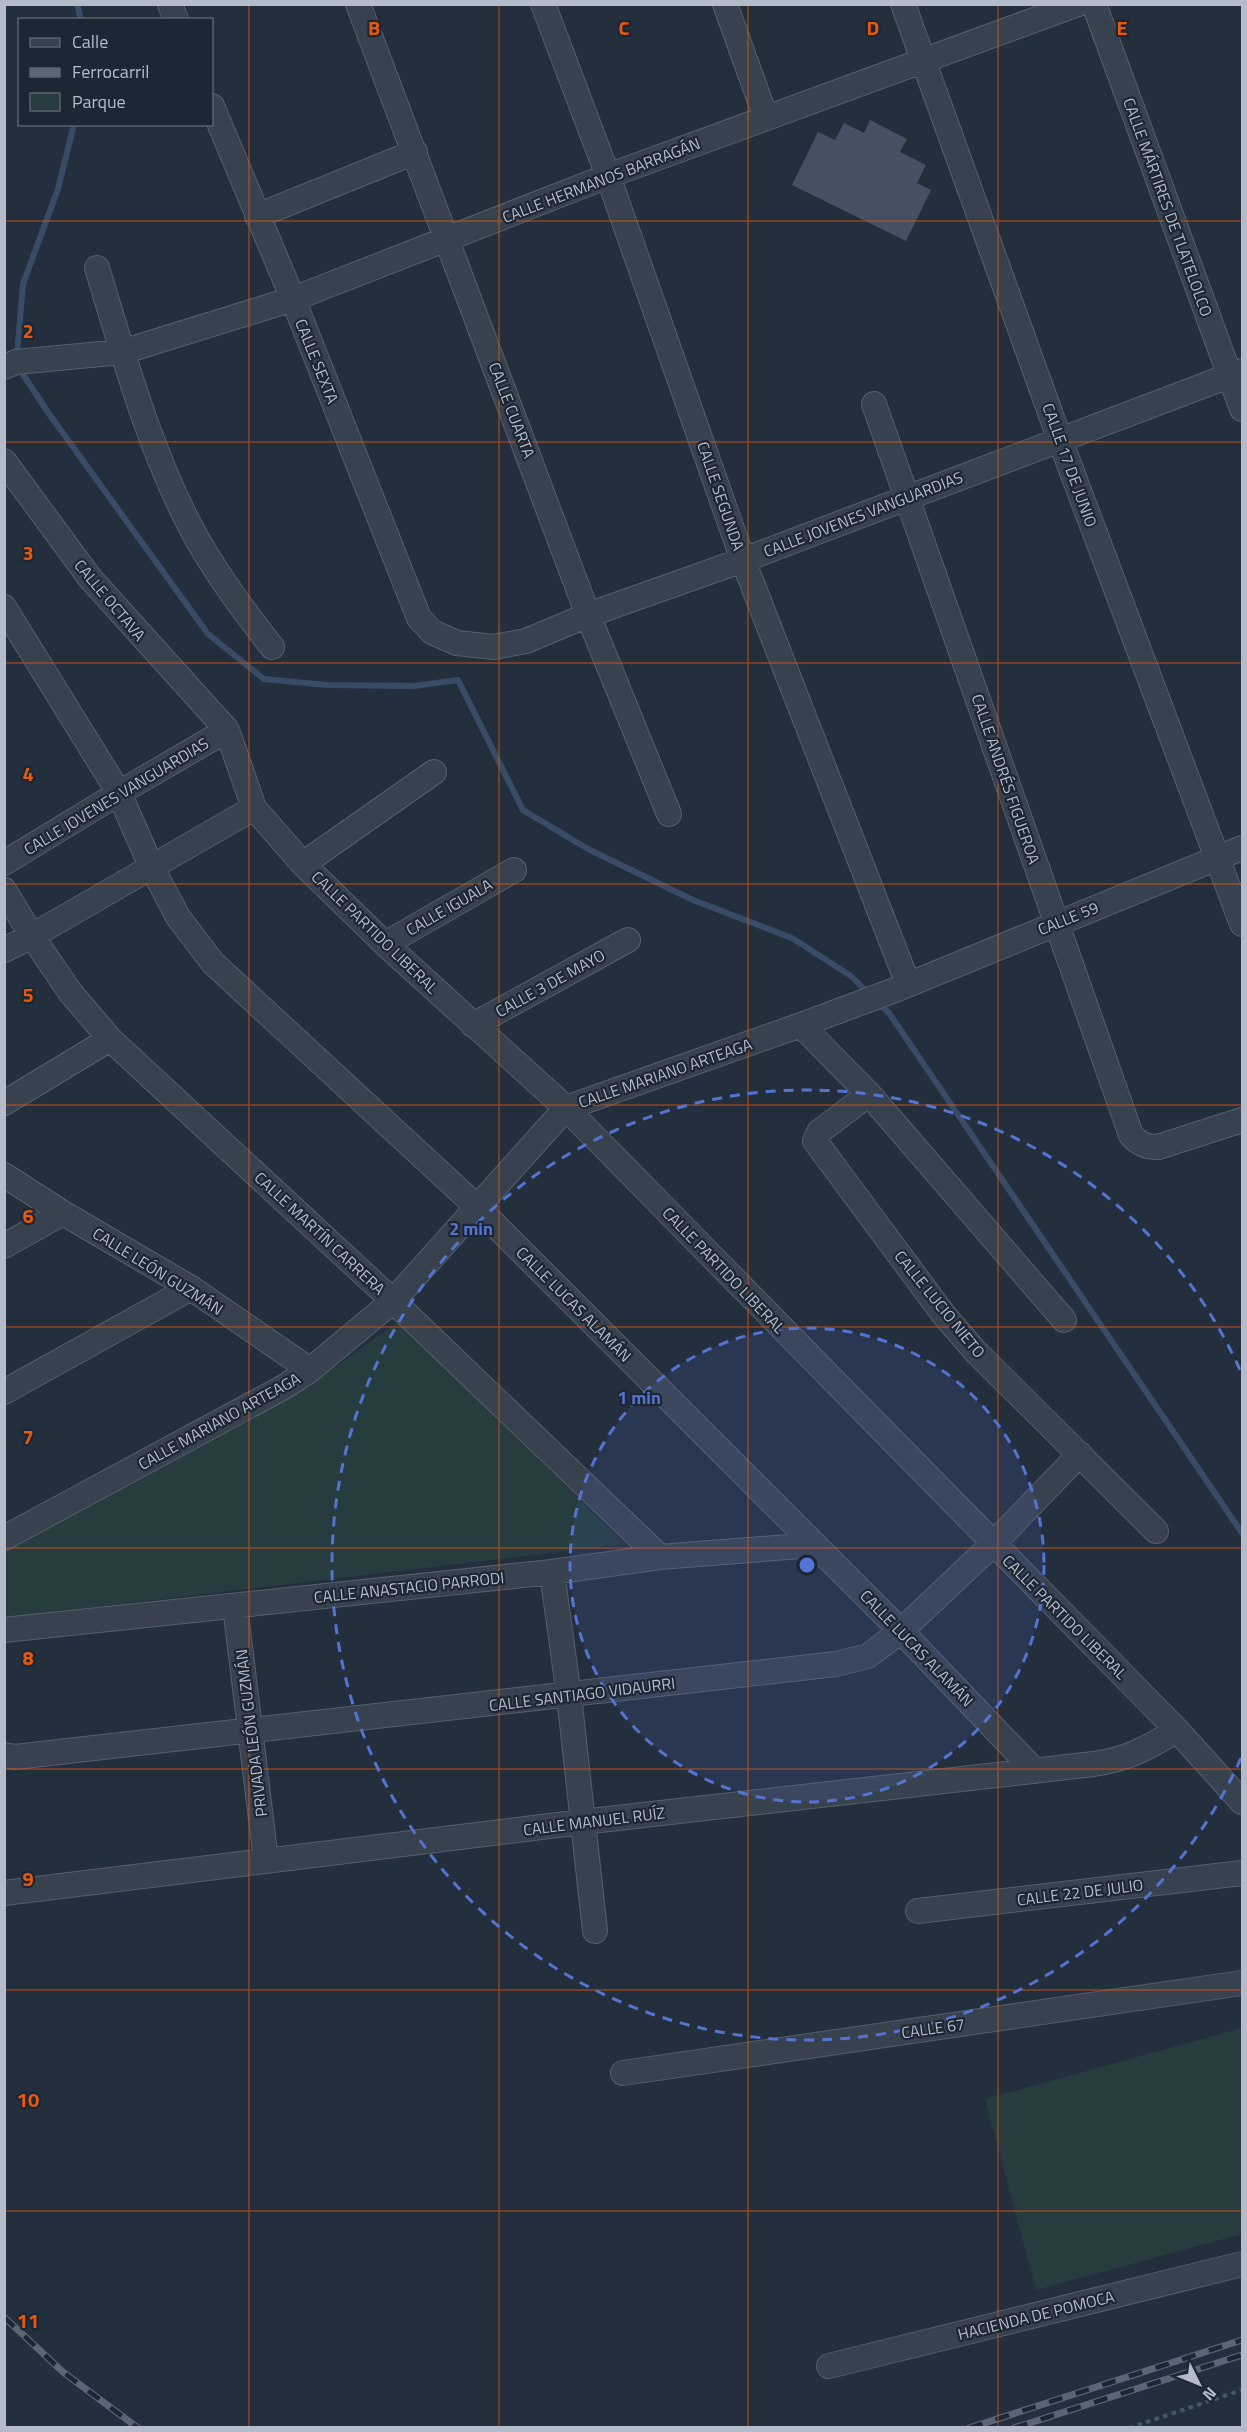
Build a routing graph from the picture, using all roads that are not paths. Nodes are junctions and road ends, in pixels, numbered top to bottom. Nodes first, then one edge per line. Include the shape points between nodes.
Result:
1 (358, 4) edge
2 (543, 4) edge
3 (725, 4) edge
4 (903, 4) edge
5 (1078, 4) edge
6 (1094, 4) edge
7 (925, 62) junction
8 (213, 108) edge
9 (766, 118) junction
10 (415, 152) junction
11 (608, 176) junction
12 (256, 216) junction
13 (448, 240) junction
14 (97, 268) dead end
15 (293, 299) junction
16 (122, 352) junction
17 (4, 367) edge
18 (1236, 374) edge
19 (874, 404) dead end
20 (1242, 409) edge
21 (1060, 440) junction
22 (4, 461) edge
23 (907, 497) junction
24 (743, 560) junction
25 (4, 607) edge
26 (588, 615) junction
27 (419, 618) joint
28 (272, 647) dead end
29 (227, 730) junction
30 (434, 772) dead end
31 (119, 793) junction
32 (254, 808) junction
33 (669, 814) dead end
34 (1242, 848) edge
35 (1217, 857) junction
36 (4, 863) edge
37 (303, 864) junction
38 (151, 866) junction
39 (514, 870) dead end
40 (4, 890) edge
41 (1057, 923) junction
42 (1242, 924) edge
43 (32, 936) junction
44 (628, 940) dead end
45 (385, 944) junction
46 (4, 950) edge
47 (902, 987) junction
48 (473, 1025) junction
49 (801, 1025) junction
50 (110, 1038) junction
51 (869, 1094) junction
52 (4, 1103) edge
53 (566, 1108) junction
54 (1242, 1120) edge
55 (4, 1175) edge
56 (476, 1206) junction
57 (63, 1213) junction
58 (4, 1246) edge
59 (191, 1288) junction
60 (393, 1301) junction
61 (1064, 1320) dead end
62 (310, 1370) junction
63 (4, 1392) edge
64 (1080, 1454) junction
65 (1156, 1531) dead end
66 (4, 1538) edge
67 (993, 1544) junction
68 (814, 1545) junction
69 (660, 1557) junction
70 (552, 1572) junction
71 (235, 1606) junction
72 (4, 1630) edge
73 (901, 1630) junction
74 (569, 1696) junction
75 (1177, 1730) junction
76 (251, 1732) junction
77 (4, 1755) edge
78 (1035, 1771) junction
79 (1242, 1802) edge
80 (582, 1822) junction
81 (266, 1860) junction
82 (1242, 1873) edge
83 (4, 1893) edge
84 (918, 1911) dead end
85 (595, 1931) dead end
86 (1242, 1983) edge
87 (623, 2073) dead end
88 (1242, 2264) edge
89 (829, 2366) dead end

1 - 10 street, CALLE CUARTA
2 - 11 street, CALLE SEGUNDA
3 - 9 street
4 - 7 street, CALLE 17 DE JUNIO
5 - 7 street, CALLE HERMANOS BARRAGÁN
6 - 18 street, CALLE MÁRTIRES DE TLATELOLCO
7 - 9 street, CALLE HERMANOS BARRAGÁN
7 - 21 street, CALLE 17 DE JUNIO
8 - 12 street, CALLE SEXTA
9 - 11 street, CALLE HERMANOS BARRAGÁN
10 - 12 street
10 - 13 street, CALLE CUARTA
11 - 13 street, CALLE HERMANOS BARRAGÁN
11 - 24 street, CALLE SEGUNDA
12 - 15 street, CALLE SEXTA
13 - 15 street, CALLE HERMANOS BARRAGÁN
13 - 26 street, CALLE CUARTA
14 - 16 street
15 - 16 street, CALLE HERMANOS BARRAGÁN
15 - 27 street, CALLE SEXTA
16 - 17 street, CALLE HERMANOS BARRAGÁN via 16,362
16 - 28 street via 150,434 188,522 226,587
18 - 20 street, CALLE MÁRTIRES DE TLATELOLCO
18 - 21 street, CALLE JOVENES VANGUARDIAS
19 - 23 street, CALLE ANDRÉS FIGUEROA
21 - 23 street, CALLE JOVENES VANGUARDIAS
21 - 35 street, CALLE 17 DE JUNIO
22 - 29 street, CALLE OCTAVA via 90,578
23 - 24 street, CALLE JOVENES VANGUARDIAS
23 - 41 street, CALLE ANDRÉS FIGUEROA
24 - 26 street, CALLE JOVENES VANGUARDIAS
24 - 47 street, CALLE SEGUNDA
25 - 31 street, CALLE LUCAS ALAMÁN
26 - 27 street, CALLE JOVENES VANGUARDIAS via 526,641 494,647 444,639
26 - 33 street, CALLE CUARTA
29 - 31 street, CALLE JOVENES VANGUARDIAS
29 - 32 street, CALLE PARTIDO LIBERAL
30 - 37 street
31 - 36 street, CALLE JOVENES VANGUARDIAS
31 - 38 street, CALLE LUCAS ALAMÁN
32 - 37 street, CALLE PARTIDO LIBERAL
32 - 38 street
34 - 35 street, CALLE 59
35 - 41 street, CALLE 59
35 - 42 street, CALLE 17 DE JUNIO
37 - 45 street, CALLE PARTIDO LIBERAL
38 - 43 street
38 - 56 street, CALLE LUCAS ALAMÁN via 178,917 213,963
39 - 45 street, CALLE IGUALA
40 - 43 street, CALLE MARTÍN CARRERA
41 - 47 street, CALLE 59
41 - 54 street, CALLE ANDRÉS FIGUEROA via 1131,1135 1138,1143 1158,1147
43 - 46 street
43 - 50 street, CALLE MARTÍN CARRERA via 70,992
44 - 48 street, CALLE 3 DE MAYO
45 - 48 street, CALLE PARTIDO LIBERAL
47 - 49 street, CALLE MARIANO ARTEAGA
48 - 53 street, CALLE PARTIDO LIBERAL
49 - 51 street
49 - 53 street, CALLE MARIANO ARTEAGA
50 - 52 street
50 - 60 street, CALLE MARTÍN CARRERA
51 - 61 street
51 - 64 street, CALLE LUCIO NIETO via 819,1132 818,1145 944,1315 976,1352
53 - 56 street, CALLE MARIANO ARTEAGA
53 - 67 street, CALLE PARTIDO LIBERAL
55 - 57 street, CALLE LEÓN GUZMÁN
56 - 60 street, CALLE MARIANO ARTEAGA
56 - 68 street, CALLE LUCAS ALAMÁN
57 - 58 street
57 - 59 street, CALLE LEÓN GUZMÁN
59 - 62 street, CALLE LEÓN GUZMÁN
59 - 63 street
60 - 62 street, CALLE MARIANO ARTEAGA
60 - 69 street, CALLE MARTÍN CARRERA
62 - 66 street, CALLE MARIANO ARTEAGA
64 - 65 street, CALLE LUCIO NIETO
64 - 67 street, CALLE SANTIAGO VIDAURRI
67 - 73 street, CALLE SANTIAGO VIDAURRI
67 - 75 street, CALLE PARTIDO LIBERAL
68 - 69 street, CALLE ANASTACIO PARRODI
68 - 73 street, CALLE LUCAS ALAMÁN
69 - 70 street, CALLE ANASTACIO PARRODI
70 - 71 street, CALLE ANASTACIO PARRODI
70 - 74 street
71 - 72 street, CALLE ANASTACIO PARRODI
71 - 76 street, PRIVADA LEÓN GUZMÁN
73 - 74 street, CALLE SANTIAGO VIDAURRI via 868,1656 836,1664
73 - 78 street, CALLE LUCAS ALAMÁN
74 - 76 street, CALLE SANTIAGO VIDAURRI
74 - 80 street
75 - 78 street, CALLE MANUEL RUÍZ via 1121,1760
75 - 79 street, CALLE PARTIDO LIBERAL
76 - 77 street, CALLE SANTIAGO VIDAURRI via 15,1757
76 - 81 street, PRIVADA LEÓN GUZMÁN
78 - 80 street, CALLE MANUEL RUÍZ
80 - 81 street, CALLE MANUEL RUÍZ
80 - 85 street
81 - 83 street, CALLE MANUEL RUÍZ
82 - 84 street, CALLE 22 DE JULIO
86 - 87 street, CALLE 67
88 - 89 street, HACIENDA DE POMOCA

